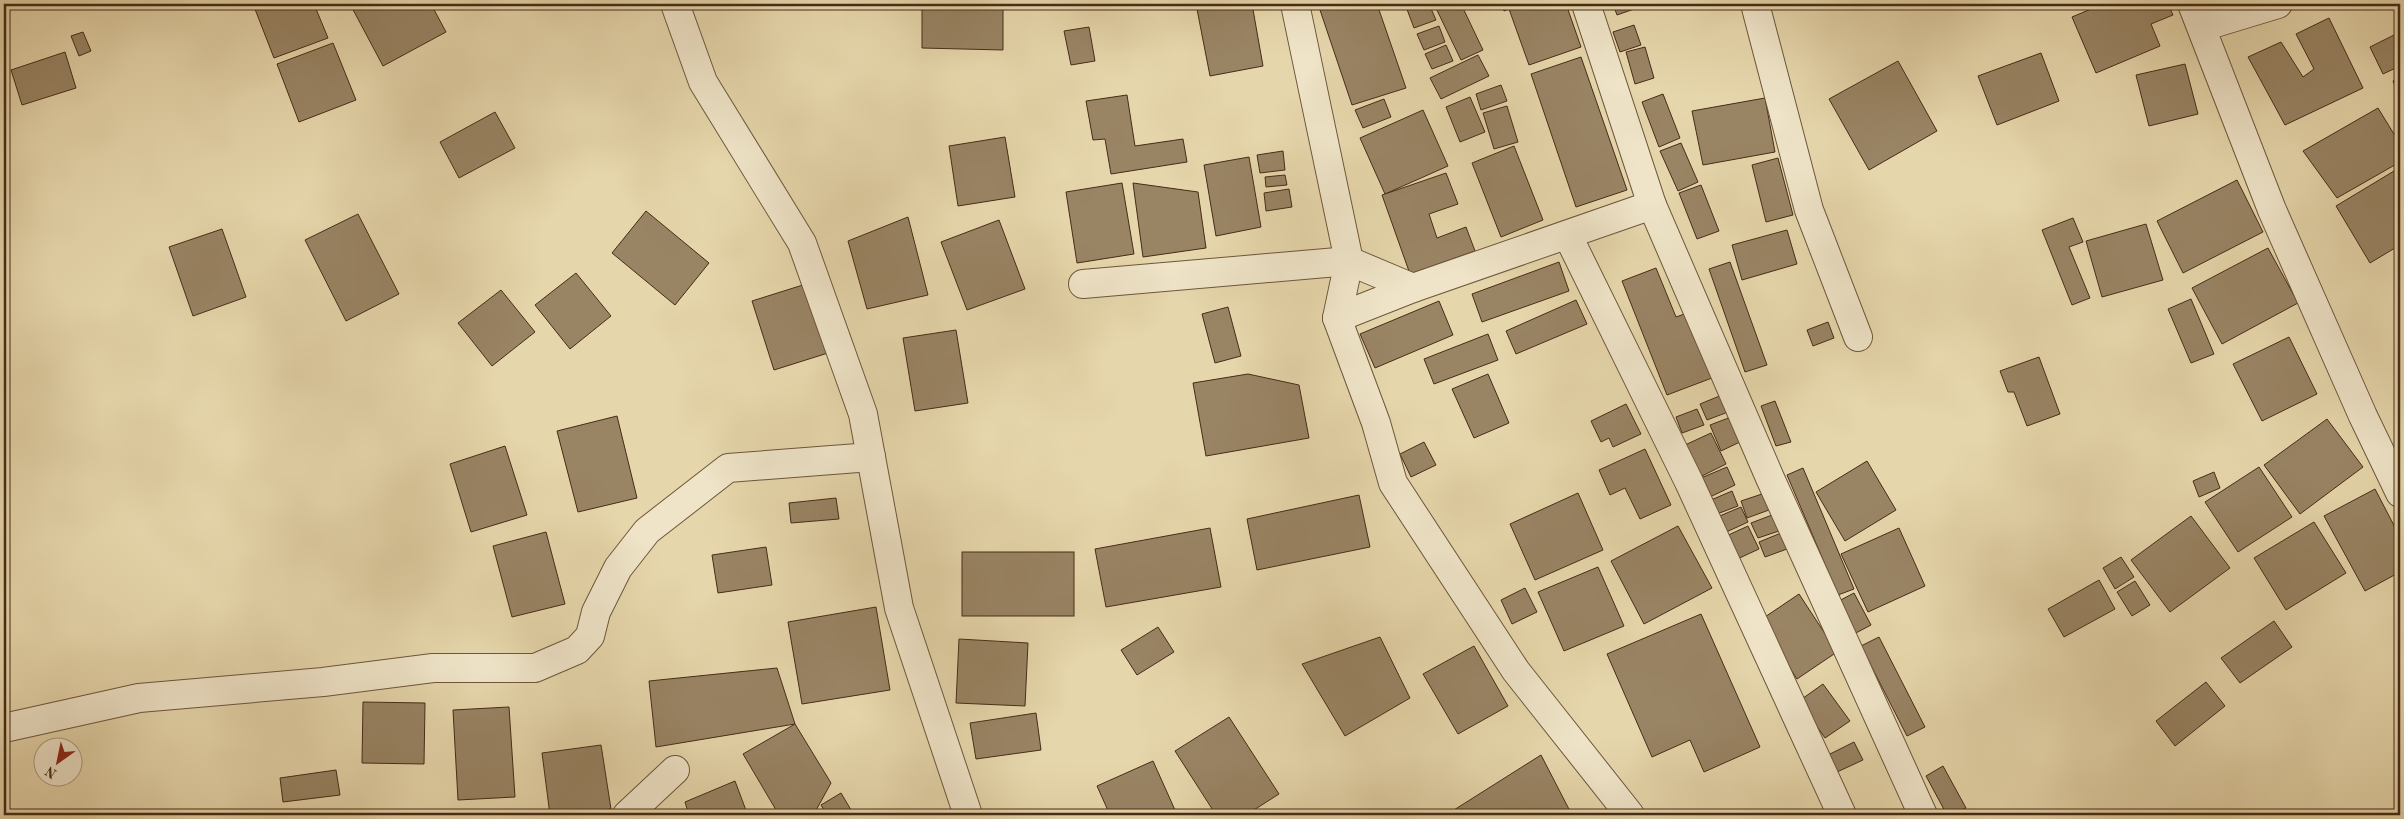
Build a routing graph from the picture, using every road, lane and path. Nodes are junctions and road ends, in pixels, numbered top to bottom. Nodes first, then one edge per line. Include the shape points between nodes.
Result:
1 (675, 4) edge
2 (1295, 4) edge
3 (1586, 4) edge
4 (1755, 4) edge
5 (2278, 4) edge
6 (2197, 15) edge
7 (1652, 205) junction
8 (1568, 236) junction
9 (1349, 260) junction
10 (1083, 284) dead end
11 (1413, 288) junction
12 (1337, 318) junction
13 (1858, 337) dead end
14 (871, 458) junction
15 (2400, 492) edge
16 (4, 728) edge
17 (675, 770) dead end
18 (627, 815) edge
19 (968, 815) edge
20 (1630, 815) edge
21 (1842, 815) edge
22 (1923, 815) edge

1 - 14 street via 703,82 802,243 863,414
2 - 9 street
3 - 7 street
4 - 13 street via 1809,210
5 - 6 street
6 - 15 street via 2272,210 2362,416
7 - 8 street
7 - 22 street via 1770,478
8 - 11 street
8 - 21 street via 1690,482
9 - 10 street
9 - 11 street
9 - 12 street
11 - 12 street
12 - 20 street via 1376,423 1393,483 1516,672
14 - 16 street via 728,468 647,531 618,568 596,612 590,636 577,650 535,668 433,668 323,682 139,698
14 - 19 street via 899,608
17 - 18 street

